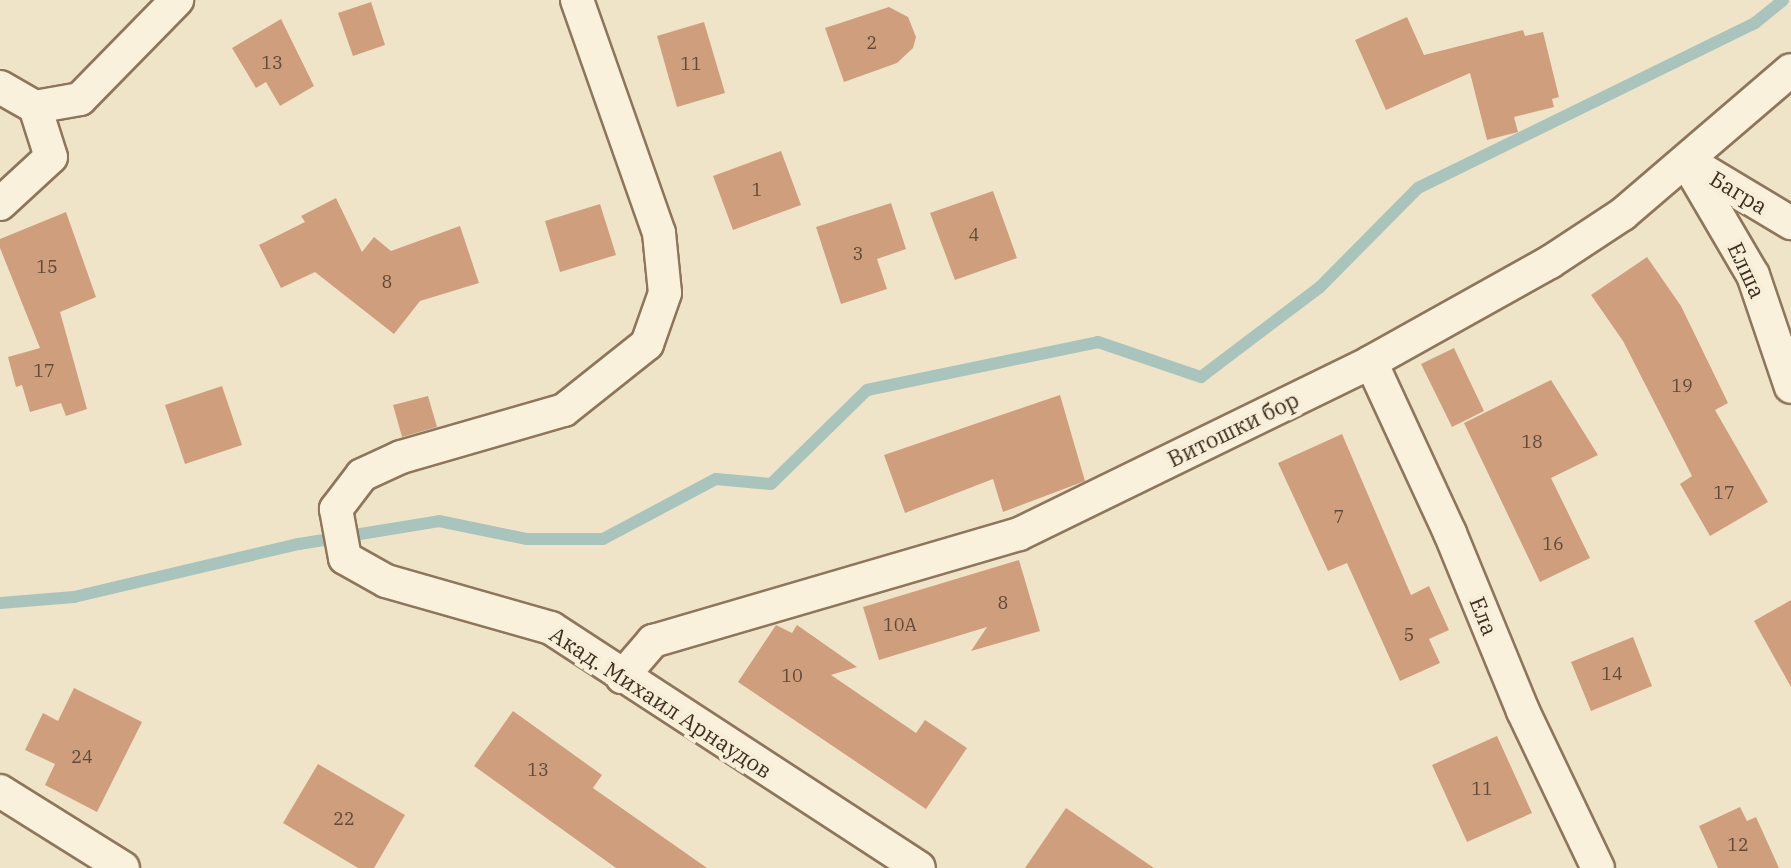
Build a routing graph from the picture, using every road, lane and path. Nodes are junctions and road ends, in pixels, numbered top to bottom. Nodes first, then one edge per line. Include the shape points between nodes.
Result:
1 (177, 0) edge
2 (577, 0) edge
3 (1791, 70) edge
4 (0, 87) edge
5 (35, 107) junction
6 (1686, 161) junction
7 (0, 204) edge
8 (1791, 223) edge
9 (1371, 362) junction
10 (1791, 387) edge
11 (622, 677) junction
12 (0, 791) edge
13 (123, 868) edge
14 (919, 868) edge
15 (1598, 868) edge

1 - 5 street via 80,99
2 - 11 street, Акад. Михаил Арнаудов via 659,233 665,293 647,344 564,410 401,457 362,475 336,509 345,558 386,581 551,628
3 - 6 street, Витошки бор
4 - 5 street
5 - 7 street via 51,157
6 - 8 street, Багра
6 - 9 street, Витошки бор via 1623,214 1550,262
6 - 10 street, Елша via 1753,275
9 - 11 street, Витошки бор via 1019,534 653,641
9 - 15 street, Ела via 1450,533 1523,711
11 - 14 street, Акад. Михаил Арнаудов
12 - 13 street

